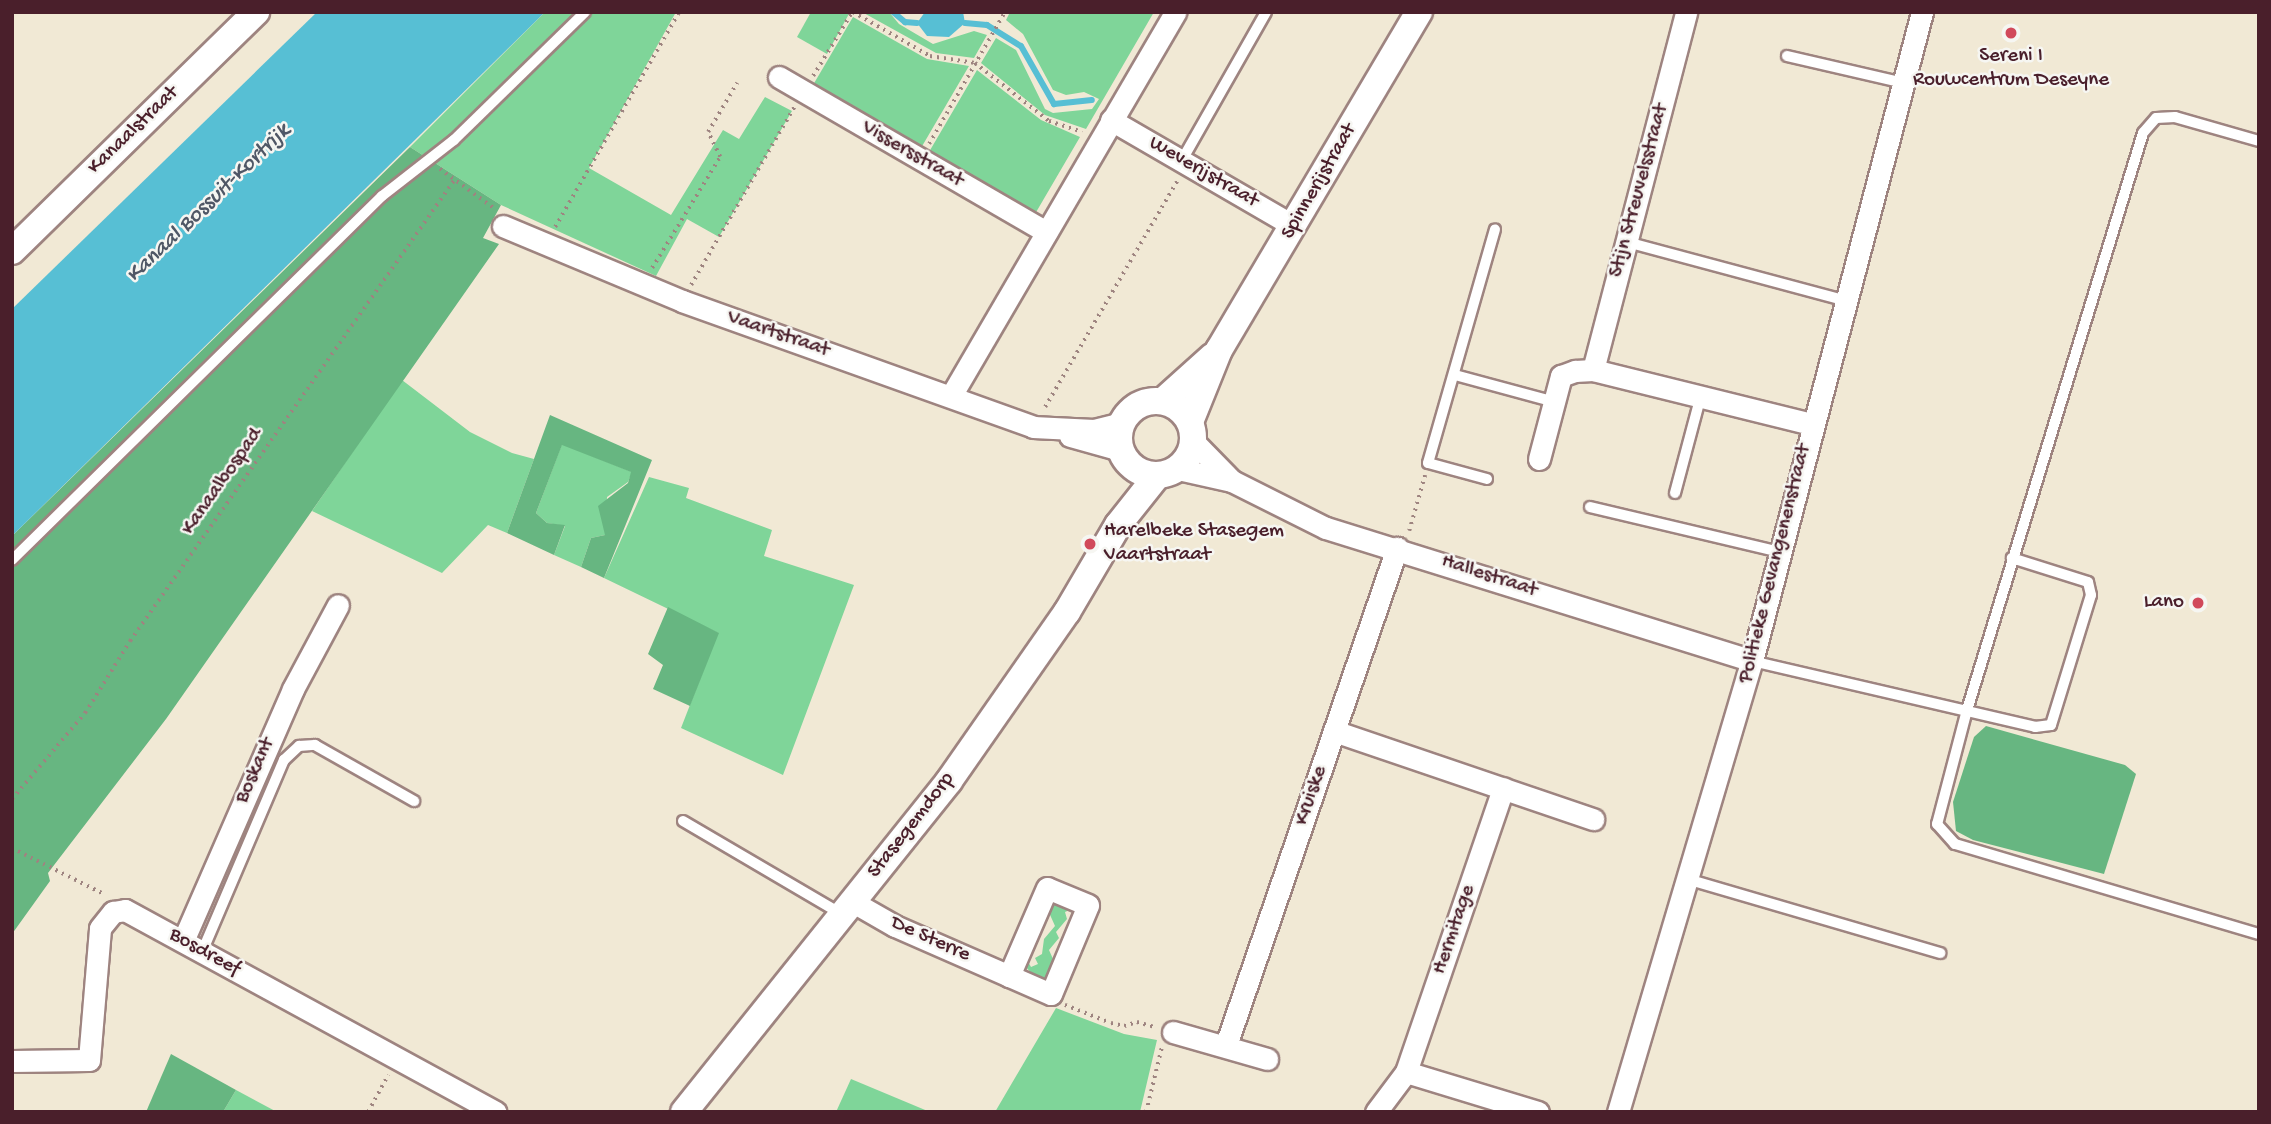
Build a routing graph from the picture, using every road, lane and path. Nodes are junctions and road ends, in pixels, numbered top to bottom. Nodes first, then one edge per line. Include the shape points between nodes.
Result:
1 (256, 12) edge
2 (585, 12) edge
3 (679, 12) edge
4 (853, 12) edge
5 (1005, 12) edge
6 (1175, 12) edge
7 (1266, 12) edge
8 (1419, 12) edge
9 (1686, 12) edge
10 (1922, 12) edge
11 (1787, 57) dead end
12 (975, 63) junction
13 (779, 78) dead end
14 (737, 83) dead end
15 (1904, 83) junction
16 (803, 93) junction
17 (1111, 120) junction
18 (1099, 141) junction
19 (2259, 141) edge
20 (920, 160) junction
21 (1184, 162) junction
22 (444, 169) dead end
23 (455, 180) junction
24 (503, 226) joint
25 (1294, 226) junction
26 (1495, 229) dead end
27 (1046, 232) junction
28 (1627, 242) junction
29 (545, 244) junction
30 (12, 251) edge
31 (642, 285) junction
32 (682, 301) junction
33 (1847, 301) junction
34 (1219, 350) junction
35 (1593, 370) junction
36 (1455, 375) junction
37 (951, 396) junction
38 (1700, 398) junction
39 (1163, 401) junction
40 (1555, 402) junction
41 (1122, 423) junction
42 (1812, 424) junction
43 (1033, 427) junction
44 (1058, 431) junction
45 (1192, 432) junction
46 (1123, 455) junction
47 (1539, 459) dead end
48 (1428, 463) junction
49 (1168, 472) junction
50 (1487, 479) dead end
51 (1232, 481) junction
52 (1675, 493) dead end
53 (1590, 506) dead end
54 (1118, 525) junction
55 (1397, 548) junction
56 (1780, 552) junction
57 (2012, 558) junction
58 (12, 560) edge
59 (338, 605) dead end
60 (1752, 661) junction
61 (1966, 710) junction
62 (1334, 731) junction
63 (1503, 788) junction
64 (12, 799) edge
65 (415, 801) dead end
66 (1593, 819) dead end
67 (682, 821) dead end
68 (12, 848) edge
69 (1687, 879) junction
70 (848, 908) junction
71 (125, 910) junction
72 (2259, 934) edge
73 (192, 946) junction
74 (1940, 953) dead end
75 (1009, 976) junction
76 (1052, 995) junction
77 (1169, 1031) junction
78 (1226, 1045) junction
79 (397, 1058) junction
80 (1267, 1059) dead end
81 (12, 1061) edge
82 (1406, 1072) junction
83 (368, 1112) edge
84 (496, 1112) edge
85 (684, 1112) edge
86 (1146, 1112) edge
87 (1376, 1112) edge
88 (1538, 1112) edge
89 (1618, 1112) edge

1 - 30 street, Kanaalstraat
2 - 58 lane via 454,140 382,195
3 - 29 path
4 - 12 path via 930,56
4 - 16 path
5 - 12 path
6 - 17 street
7 - 21 lane
8 - 25 street, Spinnerijstraat
9 - 28 street, Stijn Streuvelsstraat
10 - 15 street, Politieke Gevangenenstraat
11 - 15 lane
12 - 18 path via 1049,121
12 - 20 path
13 - 16 street, Vissersstraat
14 - 31 path via 708,132 720,157
15 - 33 street, Politieke Gevangenenstraat
16 - 20 street, Vissersstraat
16 - 32 path
17 - 18 street
17 - 21 street, Weverijstraat
18 - 27 street
19 - 57 lane via 2175,117 2156,118 2143,133
20 - 27 street, Vissersstraat
21 - 25 street, Weverijstraat
21 - 43 path
22 - 23 path
23 - 24 path via 500,213
23 - 64 path, Kanaalbospad via 130,642 85,713
24 - 29 street, Vaartstraat
25 - 34 street, Spinnerijstraat
26 - 36 lane
27 - 37 street
28 - 33 lane
28 - 35 street, Stijn Streuvelsstraat
29 - 31 street, Vaartstraat
31 - 32 street, Vaartstraat
32 - 37 street, Vaartstraat
33 - 42 street, Politieke Gevangenenstraat
34 - 39 street, Spinnerijstraat
34 - 45 street, Spinnerijstraat
35 - 38 street
35 - 40 street via 1561,376
36 - 40 lane
36 - 48 lane
37 - 43 street, Vaartstraat
38 - 42 street
38 - 52 lane
39 - 41 street via 1138,405
39 - 45 street via 1183,412
40 - 47 street
41 - 44 street, Vaartstraat
41 - 46 street
42 - 56 street, Politieke Gevangenenstraat
43 - 44 street, Vaartstraat
44 - 46 street, Vaartstraat
45 - 49 street
45 - 51 street, Hallestraat
46 - 49 street via 1145,474
46 - 54 street, Stasegemdorp
48 - 50 lane
48 - 55 path via 1408,534
49 - 51 street, Hallestraat
49 - 54 street, Stasegemdorp
51 - 55 street, Hallestraat via 1326,528
53 - 56 lane
54 - 70 street, Stasegemdorp via 1068,612 949,781
55 - 60 street, Hallestraat
55 - 62 street, Kruiske
56 - 60 street, Politieke Gevangenenstraat
57 - 61 lane
57 - 61 lane via 2088,582 2087,608 2051,725 2035,727
59 - 73 street, Boskant via 287,701
60 - 61 lane
60 - 69 street, Politieke Gevangenenstraat
61 - 72 lane via 1937,824 1955,844
62 - 63 street
62 - 78 street, Kruiske
63 - 66 street
63 - 82 street, Hermitage
65 - 73 lane via 315,745 299,746 284,760
67 - 70 lane
68 - 71 path via 59,869
69 - 74 lane
69 - 89 street, Politieke Gevangenenstraat
70 - 75 street, De Sterre
70 - 85 street, Stasegemdorp
71 - 73 street, Bosdreef
71 - 81 street via 113,912 100,928 89,1060
73 - 79 street, Bosdreef
75 - 76 street, De Sterre
75 - 76 street via 1047,888 1088,905
76 - 77 path via 1111,1023 1137,1022
77 - 78 street
77 - 86 path
78 - 80 street
79 - 83 path
79 - 84 street, Bosdreef
82 - 87 street, Hermitage
82 - 88 street

